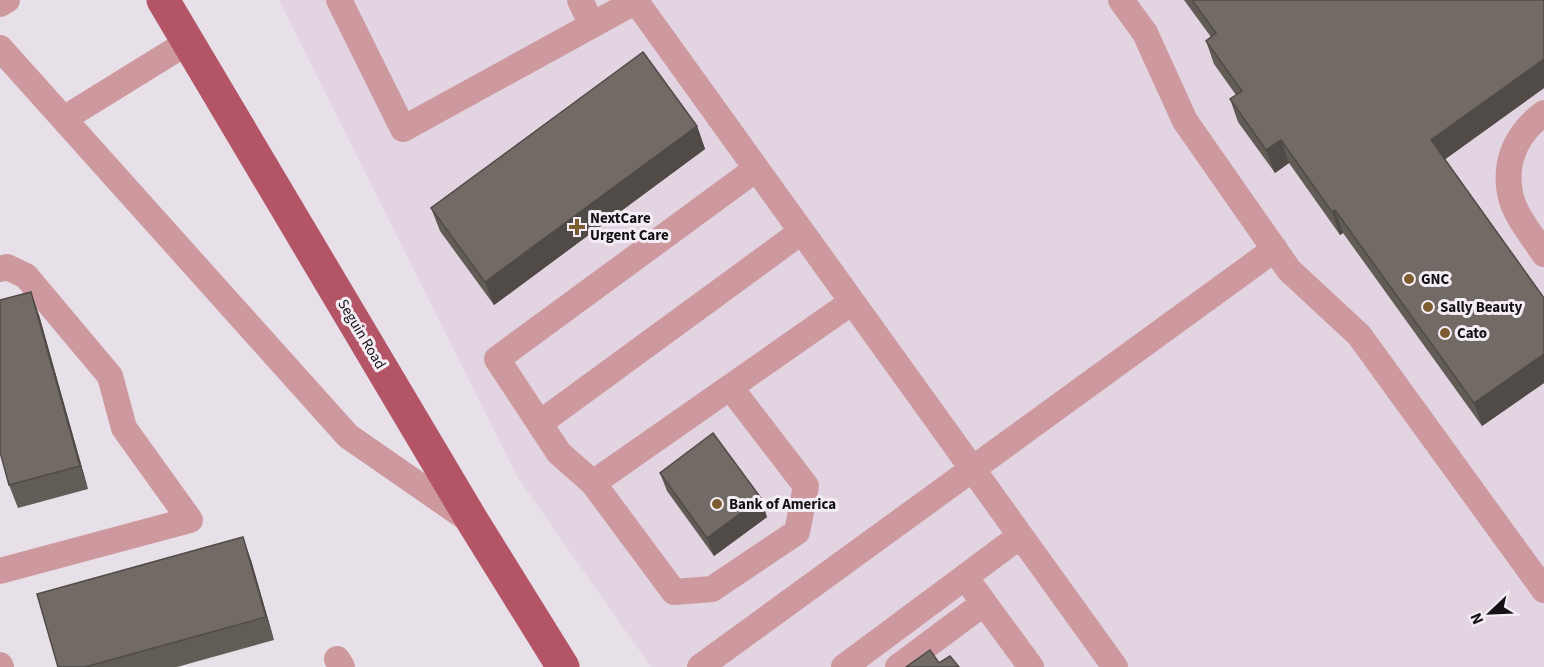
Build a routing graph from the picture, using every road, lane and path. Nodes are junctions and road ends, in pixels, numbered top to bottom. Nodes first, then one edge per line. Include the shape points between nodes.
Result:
1 (7, 0) edge
2 (163, 0) edge
3 (339, 0) edge
4 (580, 0) edge
5 (1121, 0) edge
6 (635, 1) edge
7 (0, 3) edge
8 (592, 25) junction
9 (188, 42) junction
10 (0, 48) edge
11 (1544, 114) edge
12 (65, 118) junction
13 (756, 169) junction
14 (801, 232) junction
15 (1275, 249) junction
16 (1544, 254) edge
17 (0, 269) edge
18 (852, 302) junction
19 (730, 387) junction
20 (540, 423) junction
21 (972, 469) junction
22 (593, 483) junction
23 (473, 522) junction
24 (1020, 536) junction
25 (0, 570) edge
26 (965, 578) junction
27 (1544, 590) edge
28 (984, 603) junction
29 (563, 667) edge
30 (700, 667) edge
31 (844, 667) edge
32 (898, 667) edge
33 (1030, 667) edge
34 (1115, 667) edge

1 - 7 street
2 - 9 main road, Seguin Road
3 - 8 street via 403,129
4 - 8 street
5 - 15 street via 1145,33 1185,121
6 - 8 street
6 - 13 street
9 - 12 street
9 - 23 main road, Seguin Road
10 - 12 street
11 - 16 street via 1530,123 1514,144 1510,168 1510,195
12 - 23 street via 348,436
13 - 14 street
13 - 20 street via 497,358
14 - 18 street
14 - 20 street
15 - 21 street
15 - 27 street via 1289,270 1359,335
17 - 25 street via 7,267 26,276 110,376 124,428 190,520
18 - 19 street
18 - 21 street
19 - 22 street
19 - 22 street via 806,486 797,532 712,589 674,592
20 - 22 street via 559,453
21 - 24 street
21 - 30 street
23 - 29 main road, Seguin Road
24 - 26 street
24 - 34 street
26 - 28 street
26 - 31 street
28 - 32 street
28 - 33 street

